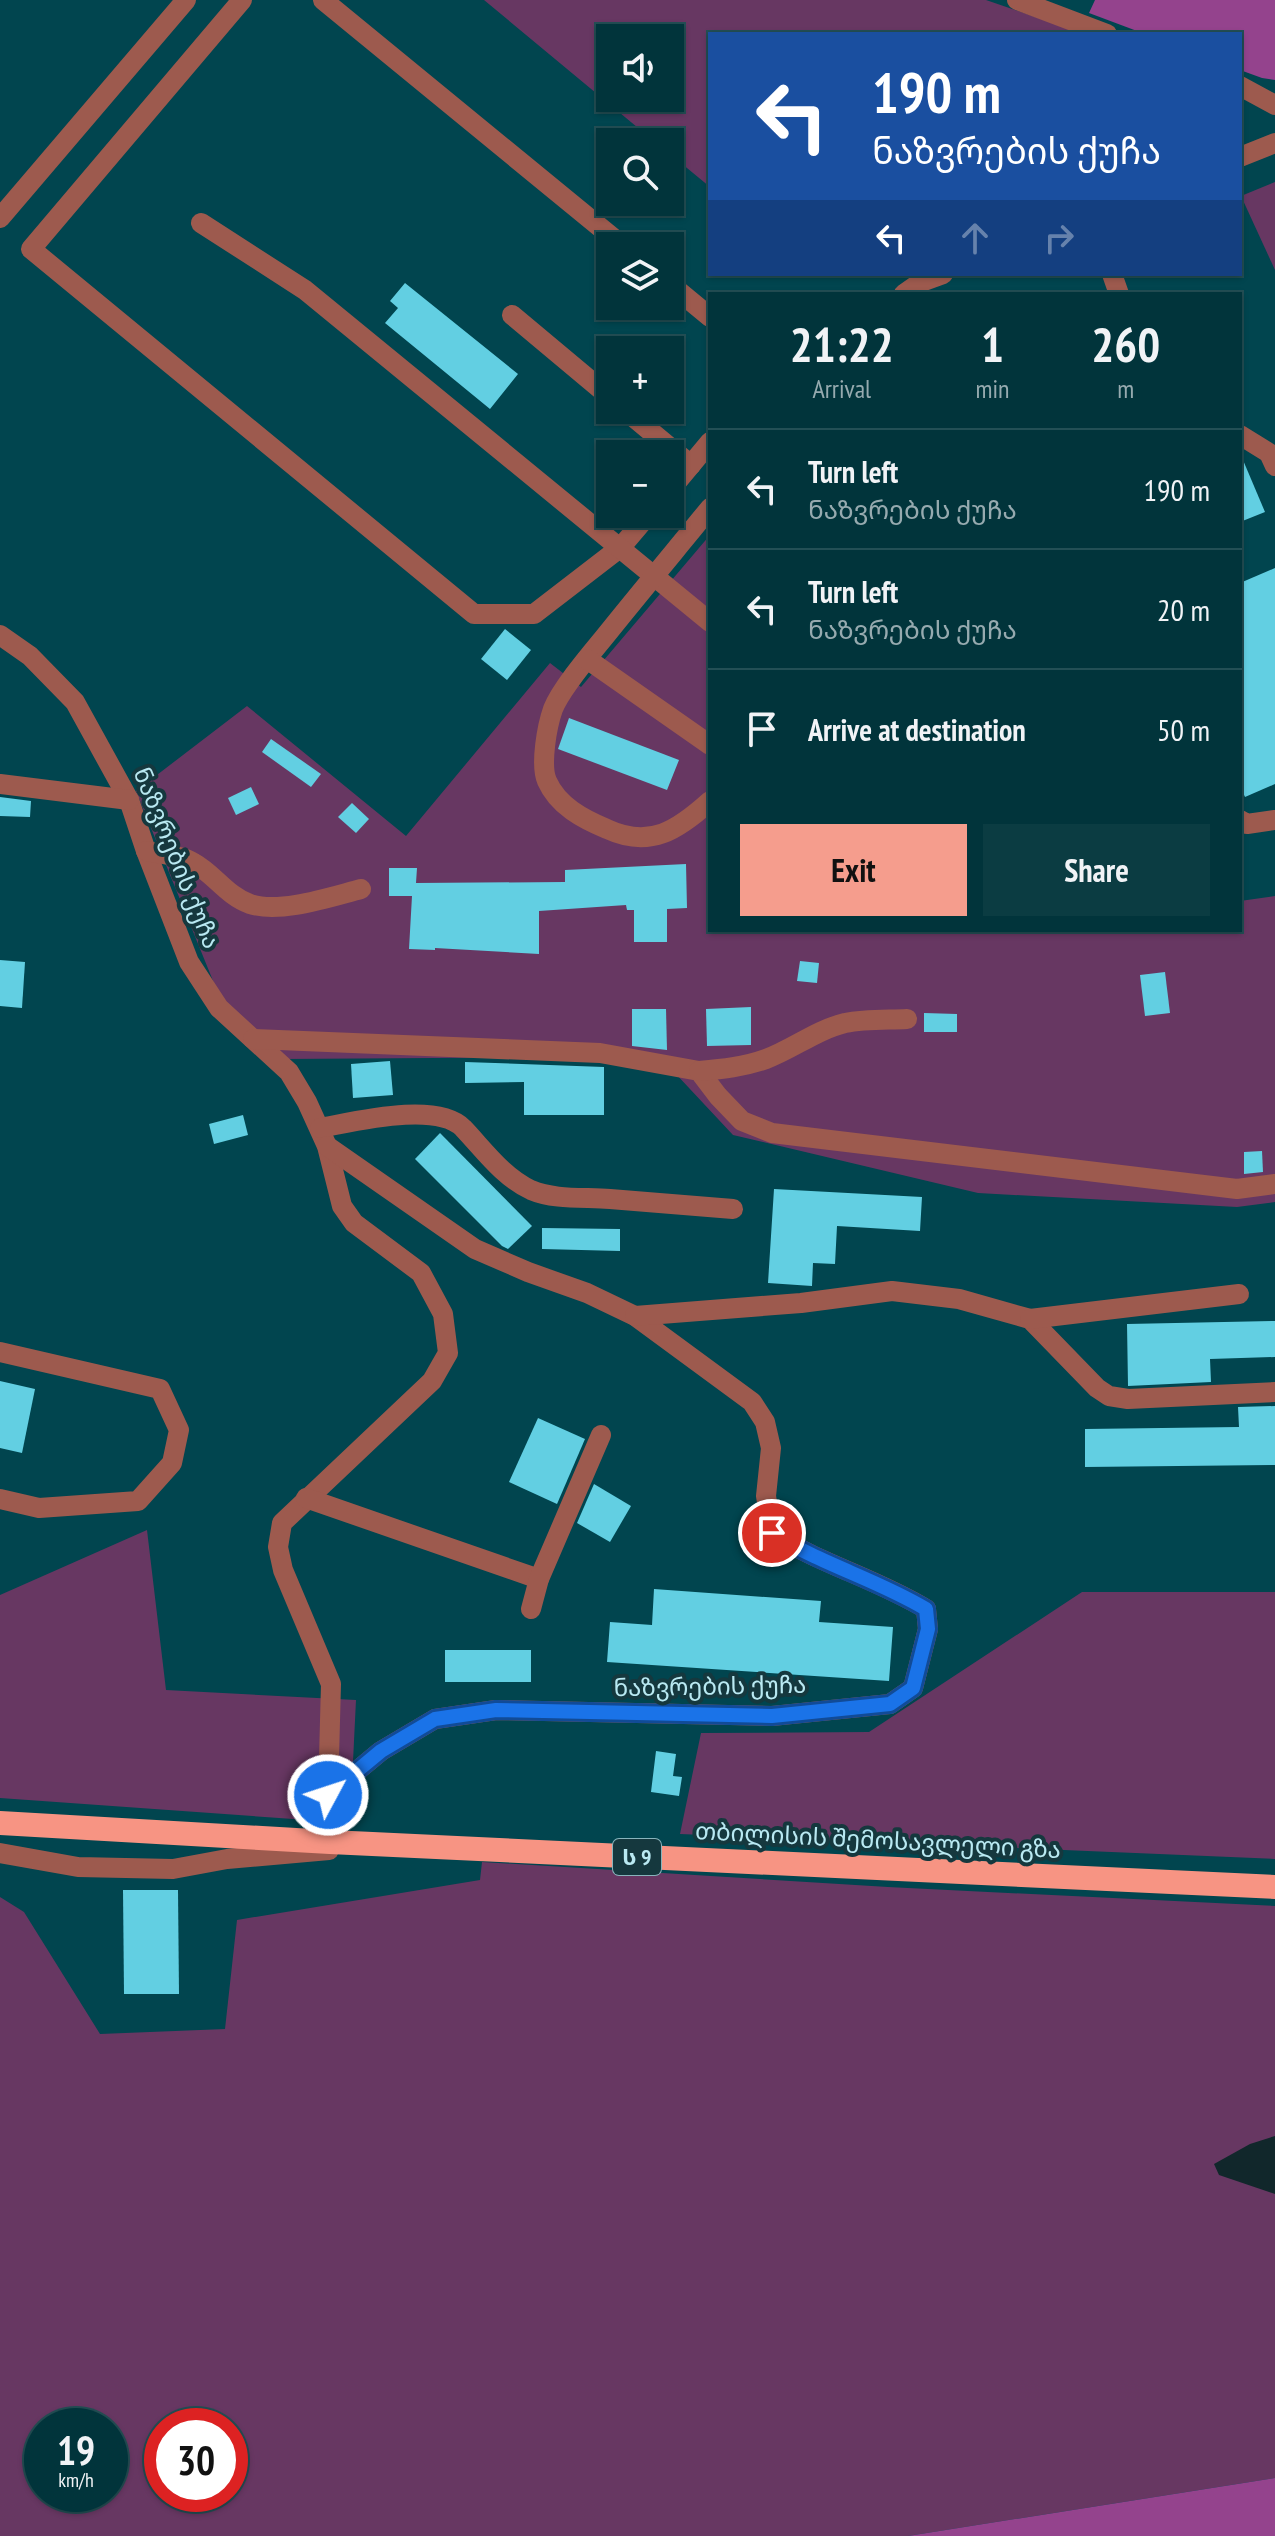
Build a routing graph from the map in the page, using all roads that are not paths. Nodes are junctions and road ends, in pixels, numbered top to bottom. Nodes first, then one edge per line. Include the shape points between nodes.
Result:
1 (186, 0) edge
2 (242, 0) edge
3 (323, 0) edge
4 (1017, 0) edge
5 (1102, 32) edge
6 (1242, 87) edge
7 (1275, 105) edge
8 (1275, 143) edge
9 (1242, 156) edge
10 (0, 218) edge
11 (201, 223) dead end
12 (606, 232) edge
13 (938, 276) edge
14 (907, 292) edge
15 (684, 296) edge
16 (512, 315) dead end
17 (708, 315) edge
18 (596, 385) edge
19 (642, 424) edge
20 (1242, 436) edge
21 (708, 444) edge
22 (691, 465) junction
23 (1275, 466) edge
24 (684, 473) edge
25 (708, 510) edge
26 (637, 528) edge
27 (621, 547) junction
28 (654, 575) junction
29 (708, 620) edge
30 (0, 635) edge
31 (587, 659) junction
32 (708, 744) edge
33 (0, 784) edge
34 (129, 800) junction
35 (708, 803) edge
36 (1275, 820) edge
37 (1242, 821) edge
38 (146, 851) junction
39 (361, 889) dead end
40 (907, 1019) dead end
41 (253, 1039) junction
42 (699, 1071) junction
43 (324, 1137) junction
44 (1275, 1184) edge
45 (733, 1209) dead end
46 (1239, 1294) dead end
47 (635, 1316) junction
48 (1030, 1319) junction
49 (0, 1352) edge
50 (1275, 1392) edge
51 (601, 1435) dead end
52 (306, 1498) junction
53 (0, 1499) edge
54 (539, 1579) junction
55 (531, 1609) dead end
56 (328, 1795) junction
57 (0, 1823) edge
58 (330, 1842) junction
59 (389, 1845) junction
60 (0, 1853) edge
61 (1275, 1887) edge

1 - 10 street
2 - 27 street via 31,249 474,614 534,614
3 - 12 street
4 - 5 street
6 - 7 street
8 - 9 street
11 - 27 street via 305,290
13 - 14 street
15 - 17 street
16 - 18 street
19 - 22 street
20 - 23 street via 1269,453
21 - 22 street
22 - 24 street
25 - 28 street
26 - 27 street
27 - 28 street
28 - 29 street
28 - 31 street
30 - 34 street, ნაზვრების ქუჩა via 30,656 75,702
31 - 32 street
31 - 35 street via 554,707 545,741 546,779 561,802 614,833 647,839 670,832
33 - 34 street
34 - 38 street, ნაზვრების ქუჩა
36 - 37 street
38 - 39 street via 192,861 250,904 273,907
38 - 41 street, ნაზვრების ქუჩა via 189,962 219,1008
40 - 42 street via 843,1024 768,1058
41 - 42 street via 600,1053
41 - 43 street, ნაზვრების ქუჩა via 289,1072
42 - 44 street via 742,1121 772,1133 1237,1189
43 - 45 street via 397,1115 432,1115 460,1125 510,1176 532,1190
43 - 47 street, ნაზვრების ქუჩა via 475,1249
43 - 52 street, ნაზვრების ქუჩა via 342,1206 354,1223 421,1273 443,1314 448,1353 432,1381
46 - 48 street
47 - 48 street via 892,1291 959,1299
47 - 56 street, ნაზვრების ქუჩა via 752,1402 765,1422 771,1448 766,1496 772,1533 926,1609 928,1629 913,1688 890,1704 772,1716 496,1710 435,1719 381,1751
48 - 50 street via 1109,1396
49 - 53 street via 160,1389 179,1430 172,1463 138,1501 39,1508
51 - 54 street
52 - 54 street
52 - 56 street, ნაზვრების ქუჩა via 282,1523 278,1547 331,1684
54 - 55 street
56 - 58 street, ნაზვრების ქუჩა
57 - 58 highway, თბილისის შემოსავლელი გზა / ს 9
58 - 59 highway, თბილისის შემოსავლელი გზა / ს 9
59 - 60 street via 173,1869 78,1867
59 - 61 highway, თბილისის შემოსავლელი გზა / ს 9

